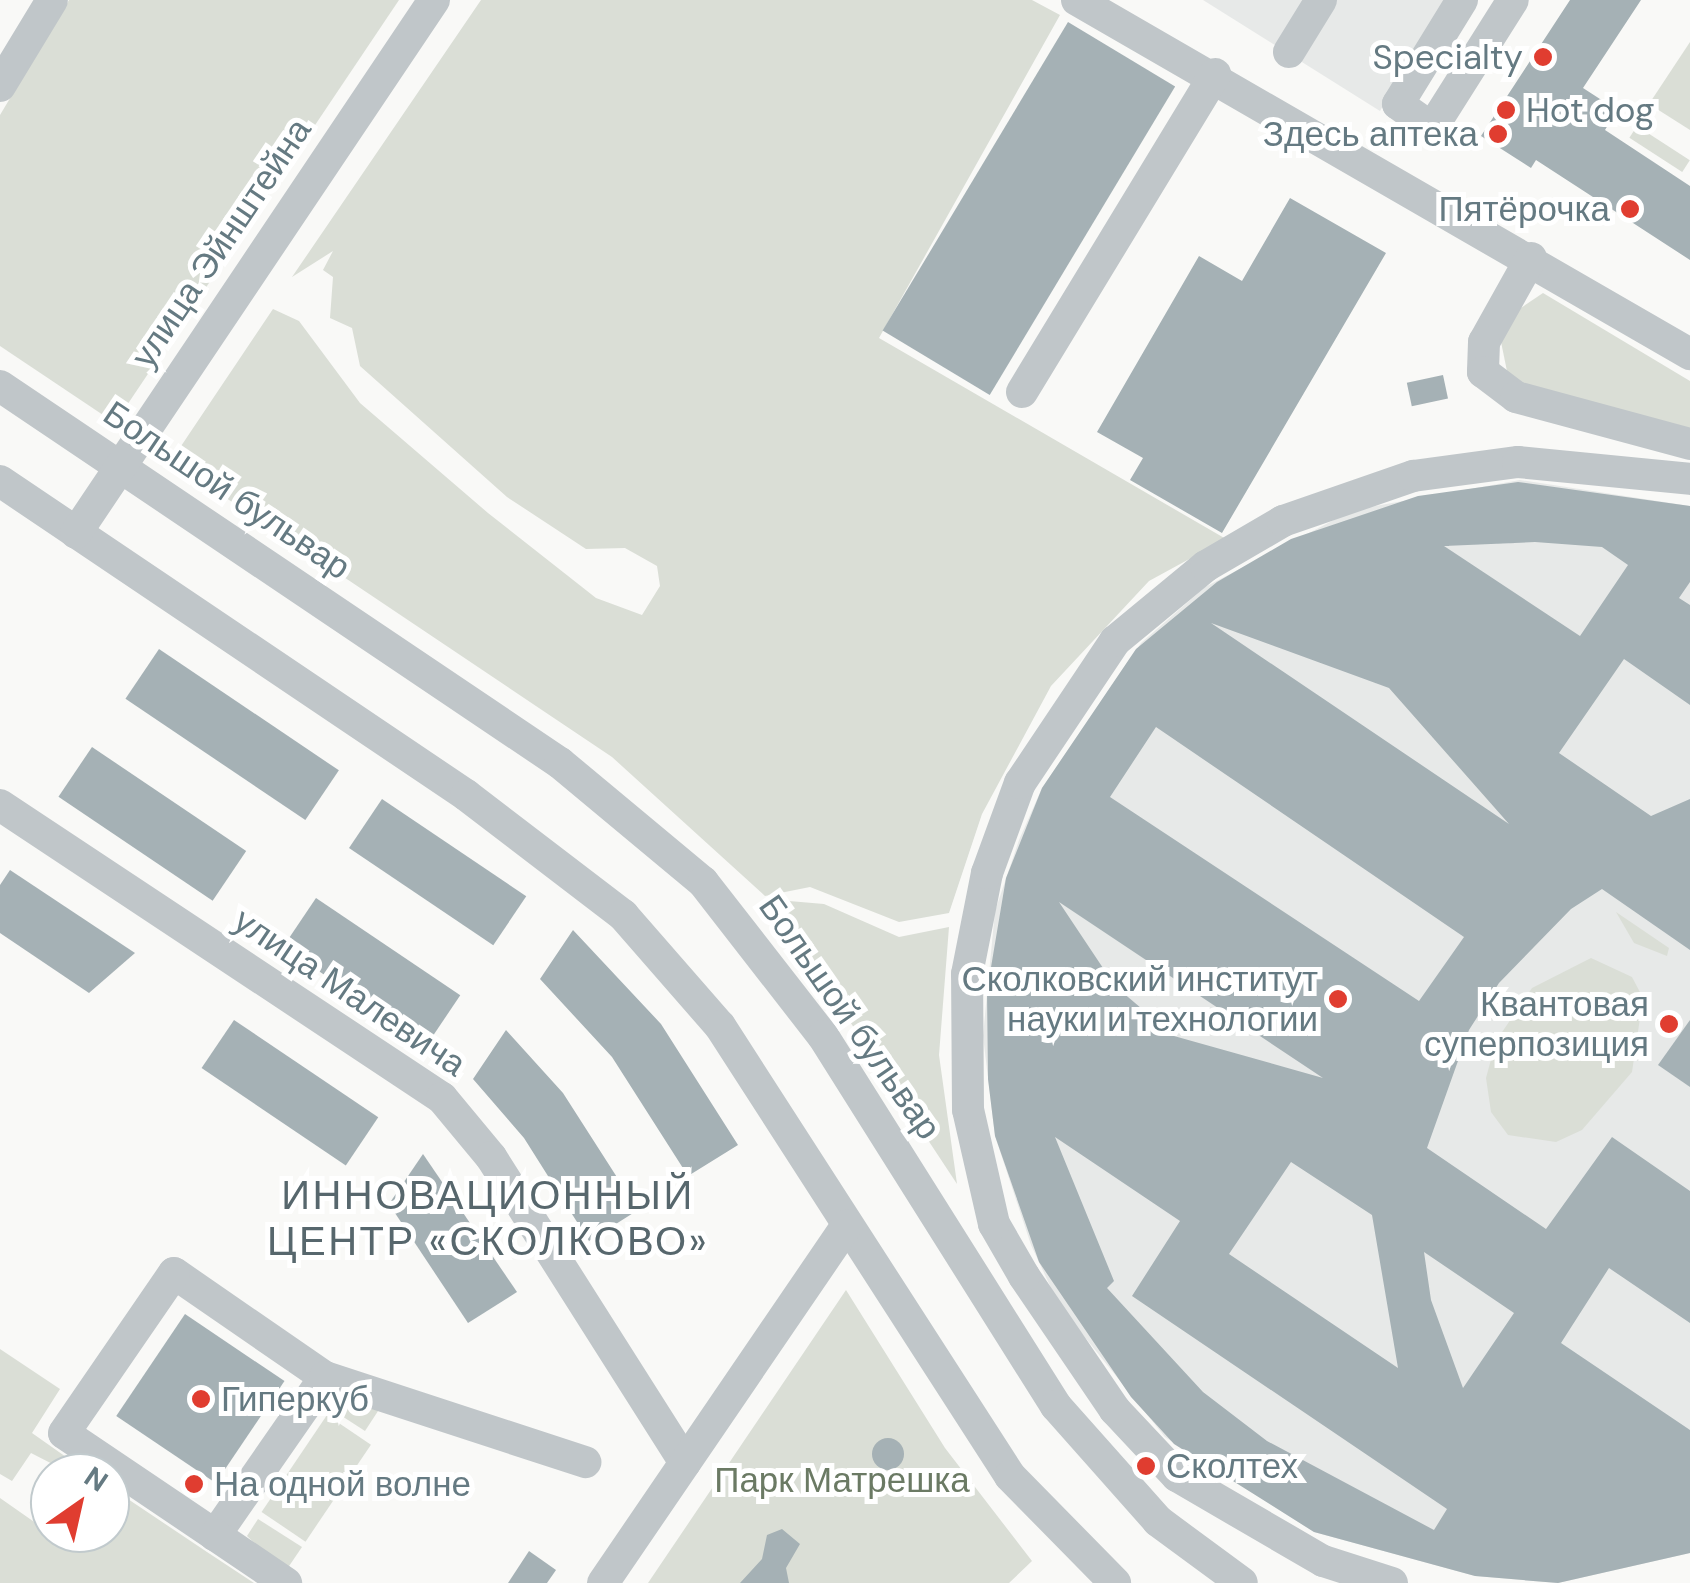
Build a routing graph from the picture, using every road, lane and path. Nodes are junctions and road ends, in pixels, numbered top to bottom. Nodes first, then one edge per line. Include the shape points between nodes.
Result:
1 (52, 0) edge
2 (434, 0) edge
3 (1077, 0) edge
4 (1322, 0) edge
5 (1462, 0) edge
6 (1512, 0) edge
7 (1289, 52) dead end
8 (1214, 74) junction
9 (0, 86) edge
10 (1531, 258) junction
11 (1690, 354) edge
12 (0, 386) edge
13 (1022, 392) dead end
14 (1690, 444) edge
15 (119, 466) junction
16 (1690, 480) edge
17 (0, 481) edge
18 (76, 533) junction
19 (0, 805) edge
20 (847, 1226) junction
21 (325, 1376) junction
22 (585, 1462) dead end
23 (685, 1463) junction
24 (215, 1535) junction
25 (286, 1583) edge
26 (604, 1583) edge
27 (1115, 1583) edge
28 (1242, 1583) edge
29 (1392, 1583) edge

1 - 9 street
2 - 15 street, улица Эйнштейна
3 - 8 street
4 - 7 street
5 - 6 street via 1398,104 1432,128
8 - 10 street
8 - 13 street
10 - 11 street
10 - 14 street via 1484,342 1483,372 1516,397
12 - 15 street, Большой бульвар
15 - 18 street, улица Эйнштейна
15 - 28 street, Большой бульвар via 560,763 703,882 823,1036 1056,1406 1158,1521
16 - 29 street via 1518,462 1413,476 1284,521 1206,566 1115,641 1020,783 987,873 967,974 968,1110 994,1224 1114,1410 1177,1476 1324,1561
17 - 18 street
18 - 20 street via 466,796 623,914 720,1026
19 - 23 street, улица Малевича via 442,1098 492,1157
20 - 23 street
20 - 27 street via 1010,1476
21 - 22 street
21 - 24 street
21 - 24 street via 174,1273 124,1345 64,1432
23 - 26 street
24 - 25 street

